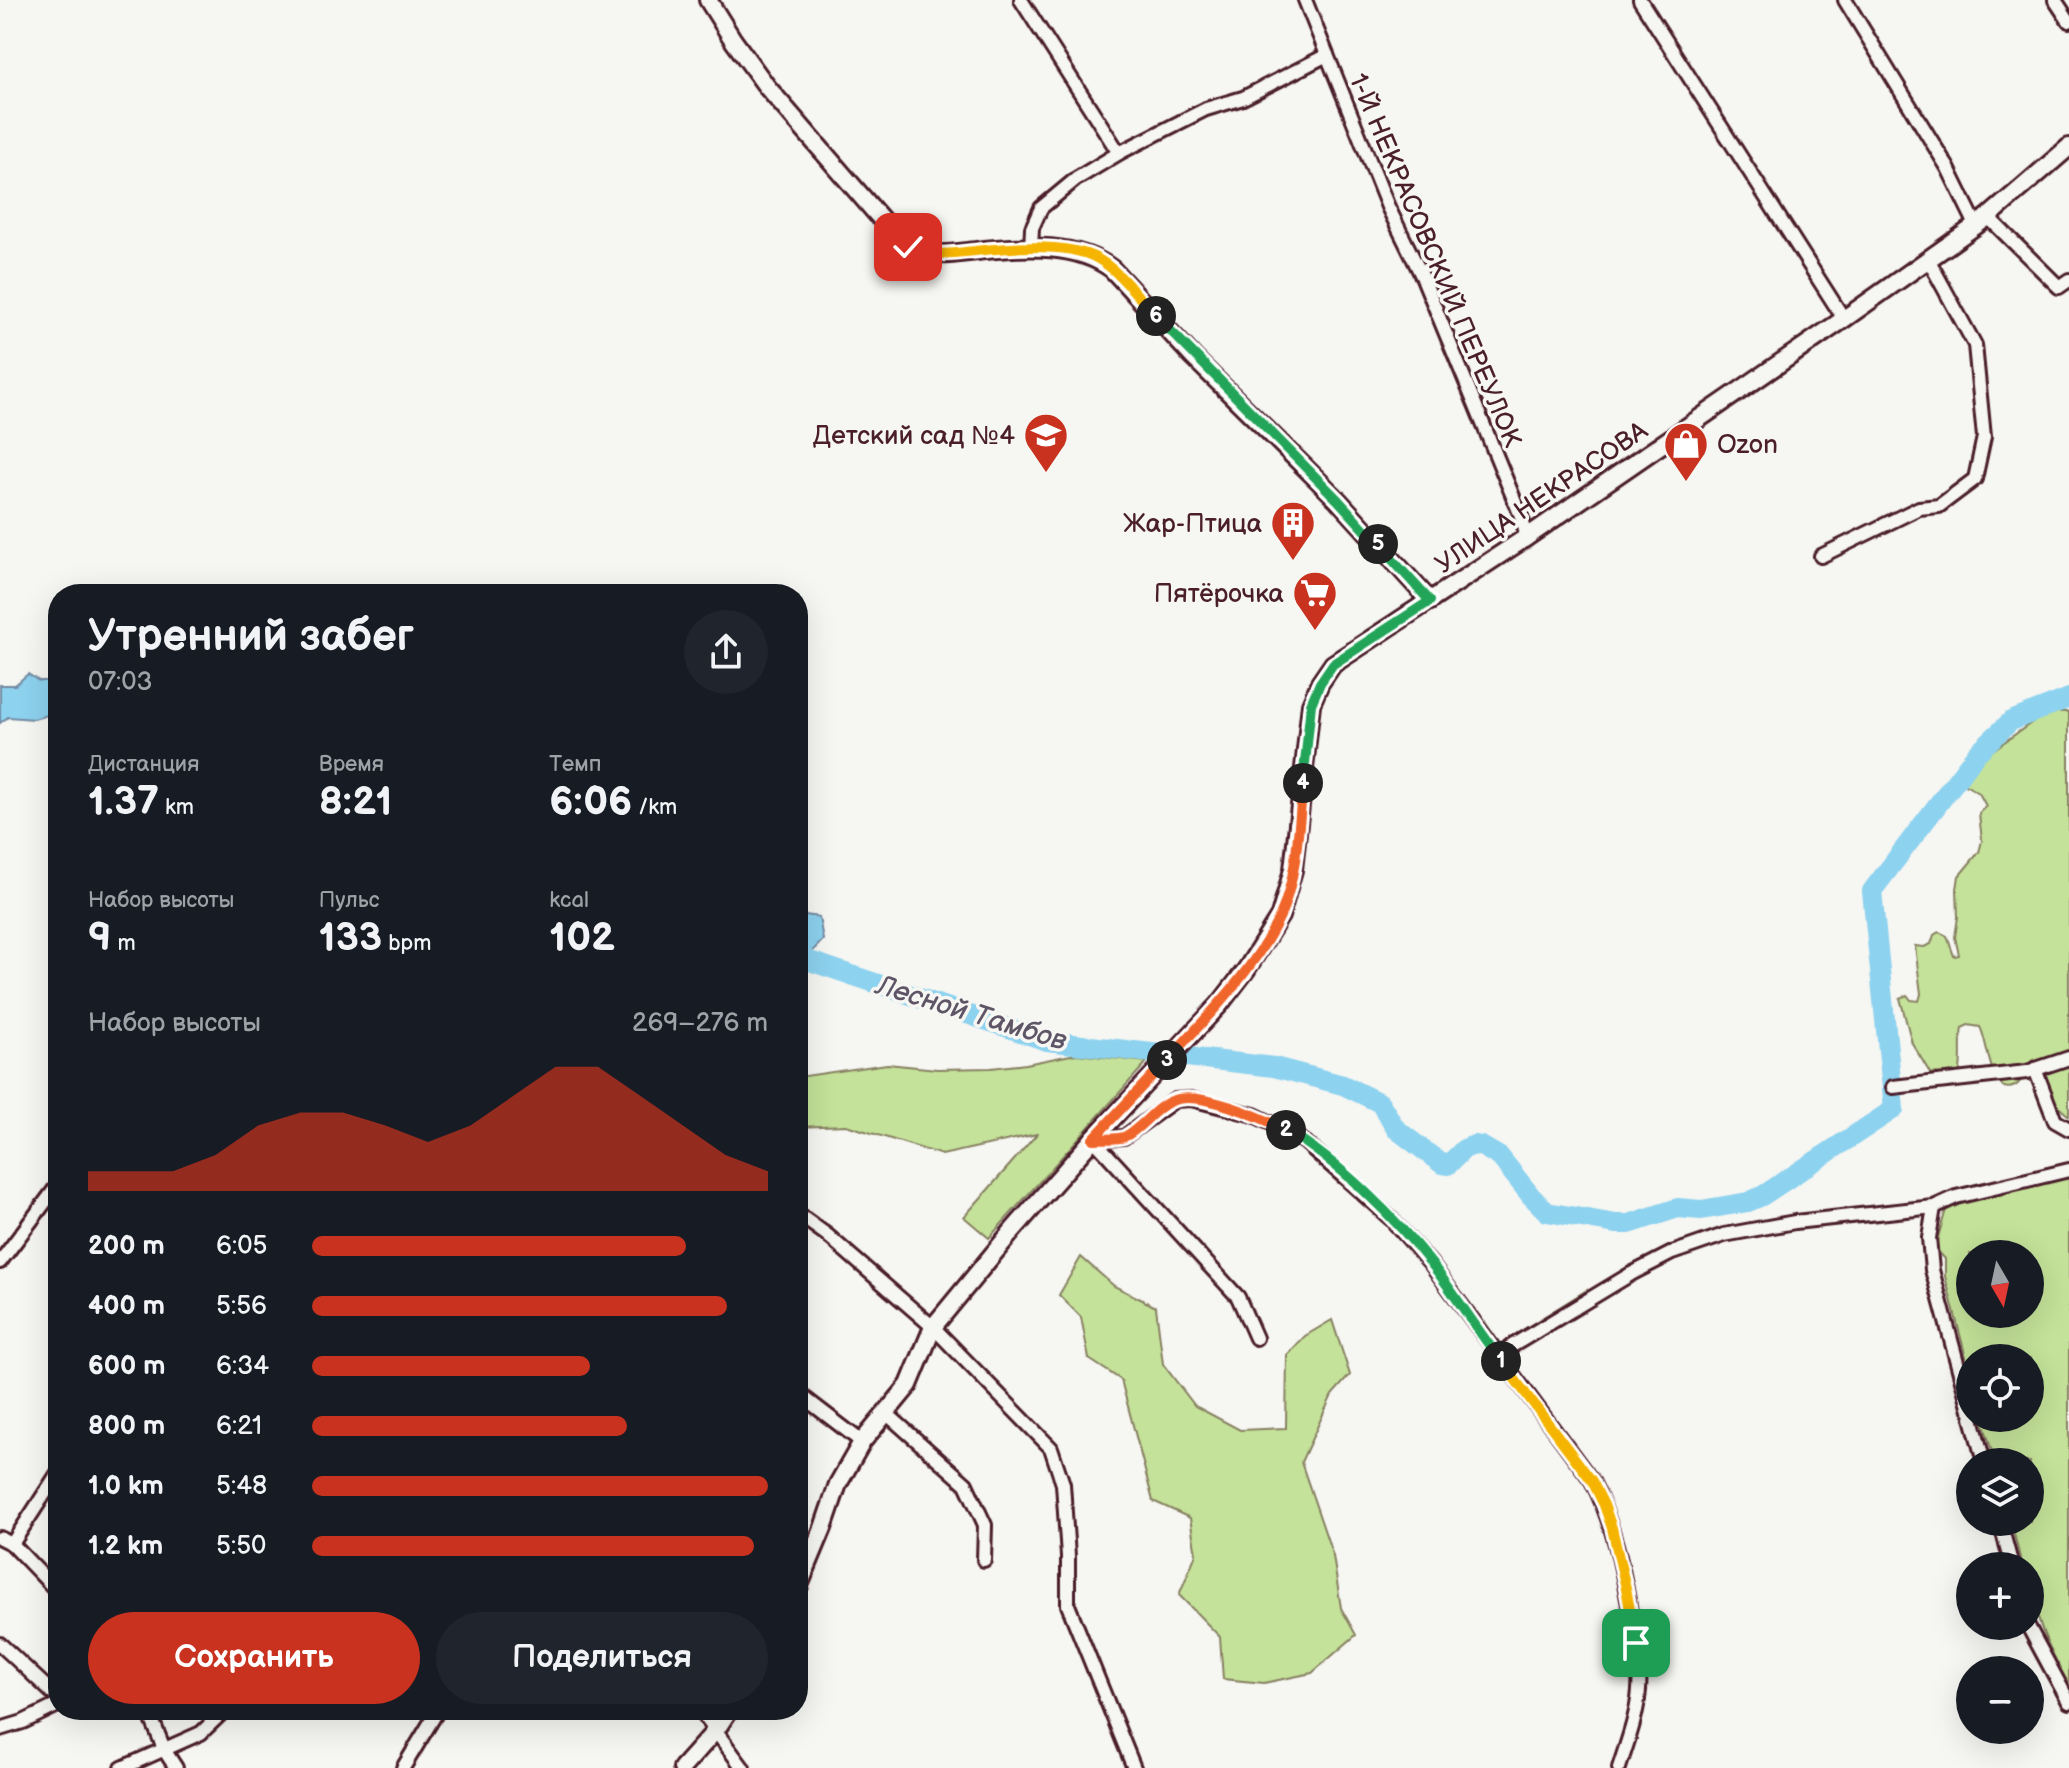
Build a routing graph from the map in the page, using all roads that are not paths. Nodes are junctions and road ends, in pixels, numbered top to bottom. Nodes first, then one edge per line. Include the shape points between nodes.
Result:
1 (708, 0) edge
2 (1021, 0) edge
3 (1305, 0) edge
4 (1640, 0) edge
5 (1845, 0) edge
6 (2055, 0) edge
7 (2069, 21) edge
8 (1327, 55) junction
9 (2069, 147) edge
10 (1119, 153) junction
11 (1982, 221) junction
12 (1031, 248) junction
13 (1928, 259) junction
14 (2064, 284) edge
15 (1844, 319) junction
16 (1527, 537) junction
17 (1821, 556) dead end
18 (1430, 601) junction
19 (2069, 1058) edge
20 (2035, 1069) junction
21 (1893, 1087) dead end
22 (2069, 1129) edge
23 (1093, 1139) junction
24 (2069, 1170) edge
25 (48, 1198) edge
26 (1934, 1207) junction
27 (808, 1221) edge
28 (0, 1262) edge
29 (933, 1327) junction
30 (1256, 1338) dead end
31 (1497, 1355) junction
32 (1956, 1358) edge
33 (808, 1401) edge
34 (886, 1413) junction
35 (862, 1442) junction
36 (48, 1486) edge
37 (6, 1541) edge
38 (984, 1560) dead end
39 (808, 1564) edge
40 (48, 1582) edge
41 (2036, 1640) edge
42 (0, 1644) edge
43 (48, 1689) edge
44 (2069, 1702) edge
45 (48, 1710) edge
46 (152, 1720) edge
47 (215, 1720) edge
48 (432, 1720) edge
49 (708, 1720) edge
50 (722, 1720) edge
51 (0, 1729) edge
52 (716, 1730) junction
53 (165, 1751) junction
54 (122, 1768) edge
55 (176, 1768) edge
56 (403, 1768) edge
57 (682, 1768) edge
58 (743, 1768) edge
59 (1134, 1768) edge
60 (1619, 1768) edge

1 - 12 street via 767,87 901,242 933,255
2 - 10 street
3 - 8 street, 1-Й НЕКРАСОВСКИЙ ПЕРЕУЛОК
4 - 15 street
5 - 11 street
6 - 7 street
8 - 10 street
8 - 16 street, 1-Й НЕКРАСОВСКИЙ ПЕРЕУЛОК
9 - 11 street, УЛИЦА НЕКРАСОВА
10 - 12 street via 1047,201 1036,215
11 - 13 street, УЛИЦА НЕКРАСОВА
11 - 14 street
12 - 18 street via 1079,252 1112,269
13 - 15 street, УЛИЦА НЕКРАСОВА
13 - 17 street via 1975,345 1984,437 1975,479 1939,506 1919,508
15 - 16 street, УЛИЦА НЕКРАСОВА
16 - 18 street, УЛИЦА НЕКРАСОВА
18 - 23 street, УЛИЦА НЕКРАСОВА via 1333,664 1320,683 1311,704 1293,870 1280,916 1219,1005
19 - 20 street
20 - 21 street
20 - 22 street via 2055,1121
23 - 29 street, УЛИЦА НЕКРАСОВА
23 - 30 street via 1238,1297
23 - 31 street via 1124,1137 1175,1100 1191,1099 1254,1115 1288,1131 1391,1219
24 - 26 street
25 - 28 street
26 - 31 street via 1724,1235 1631,1274
26 - 32 street via 1929,1238 1932,1270
27 - 29 street
29 - 34 street, УЛИЦА НЕКРАСОВА via 909,1385
29 - 59 street via 1051,1448 1063,1484 1068,1605
31 - 60 street via 1592,1481 1612,1528 1636,1643 1639,1688
33 - 35 street
34 - 35 street, УЛИЦА НЕКРАСОВА
34 - 38 street via 966,1484 985,1525
35 - 39 street, УЛИЦА НЕКРАСОВА via 838,1484
36 - 37 street
37 - 40 street
41 - 44 street
42 - 43 street
45 - 51 street
46 - 53 street
47 - 53 street
48 - 56 street
49 - 52 street
50 - 52 street
52 - 57 street
52 - 58 street
53 - 54 street
53 - 55 street

